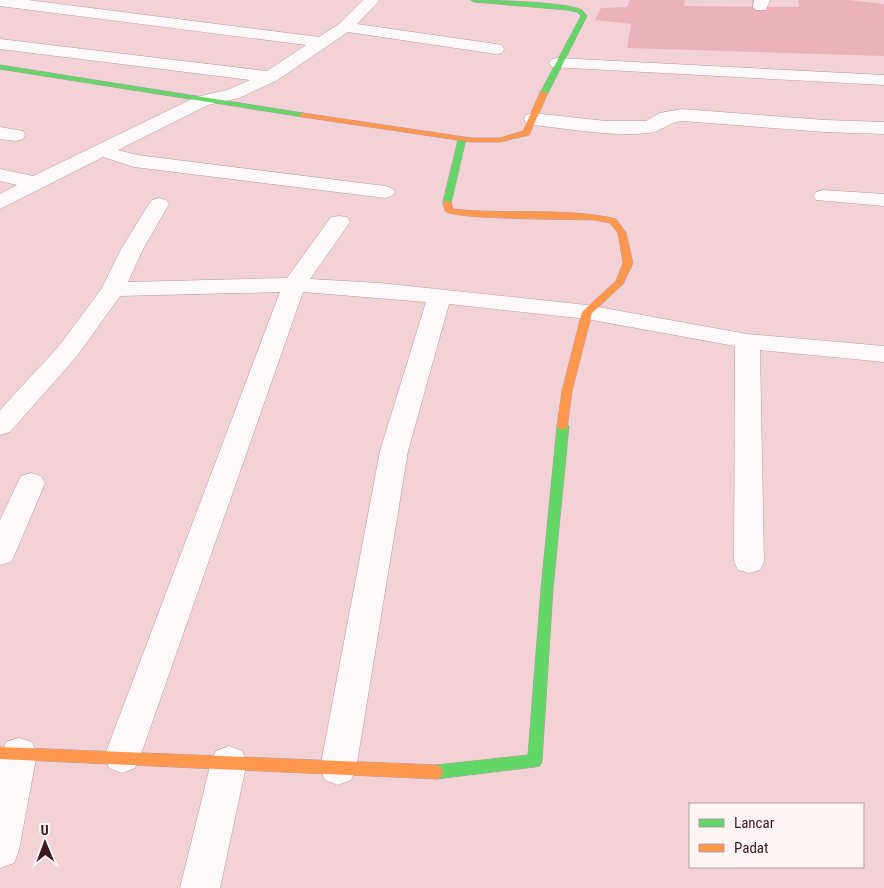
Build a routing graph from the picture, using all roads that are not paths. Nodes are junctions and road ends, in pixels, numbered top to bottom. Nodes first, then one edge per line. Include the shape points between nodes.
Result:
1 (366, 0) edge
2 (474, 0) edge
3 (0, 1) edge
4 (345, 27) junction
5 (319, 42) junction
6 (0, 44) edge
7 (496, 48) dead end
8 (558, 63) junction
9 (0, 67) edge
10 (270, 76) junction
11 (884, 80) edge
12 (202, 101) junction
13 (533, 119) junction
14 (884, 128) edge
15 (462, 139) junction
16 (103, 151) junction
17 (0, 175) edge
18 (35, 183) junction
19 (386, 192) dead end
20 (823, 196) dead end
21 (884, 200) edge
22 (0, 203) edge
23 (159, 204) dead end
24 (339, 222) dead end
25 (294, 285) junction
26 (113, 289) junction
27 (439, 297) junction
28 (587, 312) junction
29 (747, 340) junction
30 (884, 354) edge
31 (0, 426) edge
32 (31, 483) dead end
33 (0, 554) edge
34 (749, 562) dead end
35 (10, 753) edge
36 (122, 757) junction
37 (229, 762) junction
38 (338, 769) junction
39 (0, 850) edge
40 (200, 888) edge

1 - 4 street
2 - 8 street via 579,11 584,16
3 - 5 street
4 - 5 street
4 - 7 street
5 - 10 street
6 - 10 street
8 - 11 street
8 - 13 street
9 - 12 street
10 - 12 street via 233,94
12 - 15 street
12 - 16 street
13 - 14 street via 606,127 645,127 667,117 682,115
13 - 15 street via 526,134 518,138
15 - 28 street via 447,201 449,210 475,214 595,217 613,221 622,233 628,263 620,282
16 - 18 street
16 - 19 street via 134,161
17 - 18 street
18 - 22 street
20 - 21 street
23 - 26 street
24 - 25 street
25 - 26 street
25 - 27 street
25 - 36 street
26 - 31 street via 68,351
27 - 28 street
27 - 38 street via 394,451
28 - 29 street
28 - 38 street via 567,391 547,589 535,761 428,774
29 - 30 street
29 - 34 street
32 - 33 street
35 - 36 street
35 - 39 street
36 - 37 street
37 - 38 street
37 - 40 street

